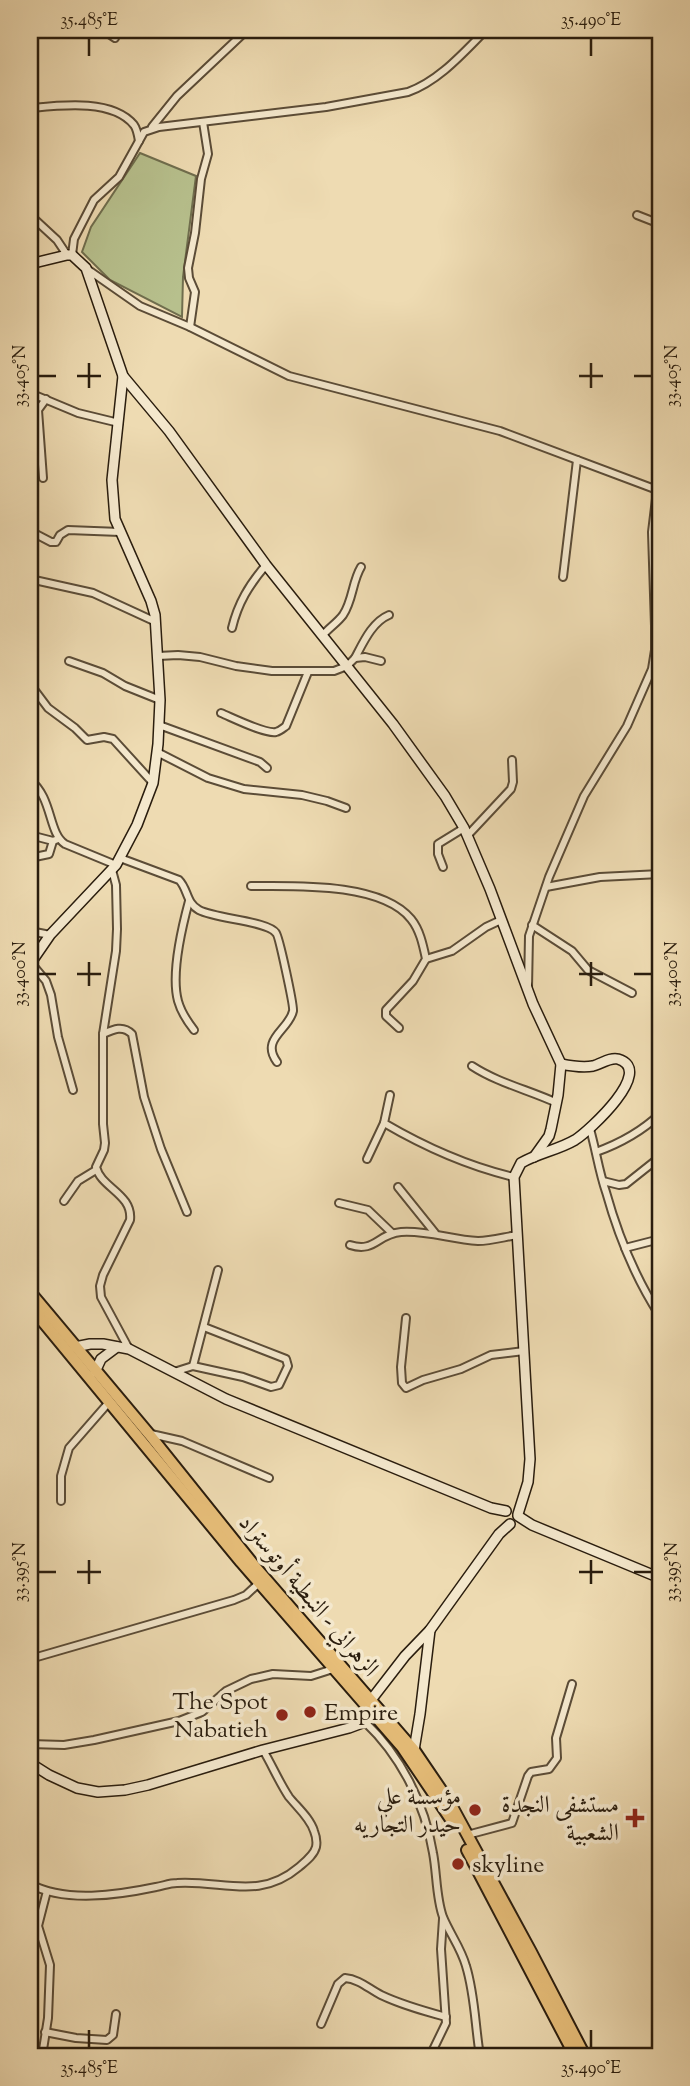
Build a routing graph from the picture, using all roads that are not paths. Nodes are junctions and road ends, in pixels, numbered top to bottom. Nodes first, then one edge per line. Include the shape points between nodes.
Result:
1 (103, 30) edge
2 (247, 30) edge
3 (486, 30) edge
4 (115, 38) dead end
5 (33, 108) dead end
6 (203, 122) junction
7 (151, 129) junction
8 (139, 141) junction
9 (30, 215) edge
10 (636, 215) dead end
11 (660, 224) edge
12 (69, 255) junction
13 (30, 264) edge
14 (86, 268) junction
15 (190, 327) junction
16 (123, 376) junction
17 (30, 393) edge
18 (46, 399) junction
19 (660, 407) edge
20 (38, 410) junction
21 (30, 412) edge
22 (119, 423) junction
23 (577, 460) junction
24 (43, 478) dead end
25 (659, 491) edge
26 (30, 531) edge
27 (120, 532) junction
28 (266, 565) junction
29 (361, 567) dead end
30 (563, 577) dead end
31 (30, 579) edge
32 (389, 615) dead end
33 (156, 622) junction
34 (232, 628) dead end
35 (323, 635) junction
36 (158, 656) junction
37 (355, 658) junction
38 (69, 660) dead end
39 (381, 661) dead end
40 (347, 666) junction
41 (308, 672) junction
42 (30, 684) edge
43 (30, 697) edge
44 (40, 699) junction
45 (160, 700) junction
46 (221, 713) dead end
47 (159, 725) junction
48 (157, 752) junction
49 (512, 760) dead end
50 (267, 768) dead end
51 (30, 780) edge
52 (153, 783) junction
53 (346, 808) dead end
54 (466, 831) junction
55 (30, 835) edge
56 (55, 840) junction
57 (30, 858) edge
58 (116, 864) junction
59 (443, 867) dead end
60 (660, 874) edge
61 (251, 886) dead end
62 (546, 887) junction
63 (189, 901) junction
64 (501, 920) junction
65 (532, 925) junction
66 (30, 931) edge
67 (50, 935) junction
68 (30, 945) edge
69 (41, 947) junction
70 (426, 959) junction
71 (30, 964) edge
72 (528, 990) junction
73 (632, 993) dead end
74 (399, 1028) dead end
75 (194, 1030) dead end
76 (103, 1034) junction
77 (277, 1062) dead end
78 (561, 1064) junction
79 (472, 1066) dead end
80 (73, 1090) dead end
81 (390, 1095) dead end
82 (557, 1102) junction
83 (660, 1114) edge
84 (384, 1123) junction
85 (590, 1129) junction
86 (596, 1152) junction
87 (534, 1157) junction
88 (660, 1157) edge
89 (367, 1159) dead end
90 (96, 1170) junction
91 (514, 1177) junction
92 (603, 1181) junction
93 (398, 1187) dead end
94 (64, 1201) dead end
95 (339, 1203) dead end
96 (187, 1212) dead end
97 (392, 1233) junction
98 (435, 1233) junction
99 (517, 1235) junction
100 (660, 1239) edge
101 (350, 1245) dead end
102 (625, 1248) junction
103 (218, 1270) dead end
104 (30, 1292) edge
105 (30, 1306) edge
106 (660, 1316) edge
107 (406, 1318) dead end
108 (204, 1327) junction
109 (75, 1347) junction
110 (117, 1347) junction
111 (129, 1349) junction
112 (524, 1351) junction
113 (193, 1366) junction
114 (95, 1372) junction
115 (174, 1372) junction
116 (110, 1401) junction
117 (149, 1434) junction
118 (269, 1478) dead end
119 (61, 1500) dead end
120 (511, 1517) junction
121 (660, 1578) edge
122 (259, 1583) junction
123 (430, 1630) junction
124 (30, 1659) edge
125 (332, 1669) junction
126 (572, 1684) dead end
127 (371, 1700) junction
128 (369, 1719) junction
129 (30, 1744) edge
130 (264, 1750) junction
131 (414, 1750) junction
132 (30, 1763) edge
133 (467, 1835) junction
134 (30, 1884) edge
135 (47, 1891) junction
136 (443, 1917) junction
137 (116, 2014) dead end
138 (446, 2017) junction
139 (321, 2024) dead end
140 (45, 2032) junction
141 (574, 2054) edge
142 (42, 2056) edge
143 (429, 2056) edge
144 (480, 2056) edge
145 (494, 2056) edge
146 (519, 2056) edge
147 (559, 2056) edge
148 (585, 2056) edge

1 - 4 street
2 - 7 street via 177,96
3 - 6 street via 439,74 408,92
5 - 8 street via 95,106 127,118 136,127
6 - 7 street
6 - 15 street via 208,154 188,268 195,292
7 - 8 street
8 - 12 street via 119,177 94,200
9 - 12 street
10 - 11 street
12 - 13 street
12 - 14 street
14 - 15 street via 140,306
14 - 16 street
15 - 23 street via 289,376 500,431
16 - 22 street
16 - 28 street
17 - 18 street
18 - 20 street
18 - 22 street
19 - 25 street
20 - 21 street
20 - 24 street
22 - 27 street via 112,492
23 - 25 street
23 - 30 street
25 - 62 street via 652,532 652,669 627,726 584,796
26 - 27 street via 51,542 68,530
27 - 33 street
28 - 34 street via 244,594
28 - 35 street
29 - 35 street via 344,613
31 - 33 street via 93,593
32 - 37 street via 373,628
33 - 36 street
35 - 40 street
36 - 41 street via 178,654 260,671
36 - 45 street
37 - 39 street
37 - 40 street
38 - 45 street
40 - 41 street
40 - 54 street
41 - 46 street via 280,731 265,731
42 - 44 street
43 - 44 street
44 - 52 street via 87,740 113,739
45 - 47 street
47 - 48 street
47 - 50 street
48 - 52 street
48 - 53 street via 208,778 244,789 302,795
49 - 54 street via 511,789
51 - 56 street via 47,803
52 - 58 street
54 - 59 street via 439,842
54 - 64 street
55 - 56 street
56 - 57 street via 49,854
56 - 58 street
58 - 63 street via 179,880
58 - 67 street
58 - 76 street via 117,940
60 - 62 street via 600,877
61 - 70 street via 330,888 385,900 414,922
62 - 65 street
63 - 75 street via 176,990 182,1012
63 - 77 street via 205,912 269,927 277,934 294,1003 271,1048
64 - 70 street via 452,951
64 - 72 street
65 - 72 street
65 - 73 street via 572,951 588,970
66 - 67 street
67 - 69 street
68 - 69 street
69 - 71 street
70 - 74 street via 386,1010 386,1016
71 - 80 street via 46,981 51,995
72 - 78 street
76 - 90 street via 105,1143
76 - 96 street via 122,1029 132,1034 144,1097
78 - 82 street
78 - 85 street via 590,1066 618,1059 628,1065 629,1080
79 - 82 street
81 - 84 street
82 - 87 street via 549,1136
83 - 86 street via 631,1137
84 - 89 street
84 - 91 street via 459,1161
85 - 86 street
85 - 87 street via 562,1147
86 - 92 street
87 - 91 street via 521,1163
88 - 92 street via 626,1184
90 - 94 street via 78,1181
90 - 111 street via 131,1213 100,1286 101,1297
91 - 99 street
92 - 102 street
93 - 98 street
95 - 97 street via 368,1210
97 - 98 street
97 - 101 street via 366,1247
98 - 99 street via 477,1241
99 - 112 street
100 - 102 street
102 - 106 street
103 - 108 street
104 - 109 highway, الزهراني - النبطية أوتوستراد
105 - 116 highway, الزهراني - النبطية أوتوستراد
107 - 112 street via 401,1367 407,1388 489,1356
108 - 113 street
108 - 113 street via 286,1359 288,1366 275,1387
109 - 110 street
109 - 114 highway, الزهراني - النبطية أوتوستراد
110 - 111 street
110 - 114 street via 101,1359
111 - 115 street
112 - 120 street via 530,1459 528,1482
113 - 115 street
114 - 117 highway, الزهراني - النبطية أوتوستراد
115 - 120 street via 226,1399
116 - 119 street via 69,1448 61,1476
116 - 122 highway, الزهراني - النبطية أوتوستراد
117 - 118 street via 182,1441
117 - 127 highway, الزهراني - النبطية أوتوستراد via 257,1569
120 - 121 street
120 - 123 street
122 - 124 street via 246,1595 224,1604
122 - 125 highway, الزهراني - النبطية أوتوستراد
123 - 127 street
123 - 131 street
125 - 128 highway, الزهراني - النبطية أوتوستراد
125 - 129 street via 311,1676 273,1674 251,1679 226,1691 202,1712 178,1721 74,1743
126 - 133 street via 556,1738 555,1763 528,1776 512,1823
127 - 131 highway, الزهراني - النبطية أوتوستراد
128 - 130 street
128 - 136 street via 407,1775 422,1810
128 - 141 highway, الزهراني - النبطية أوتوستراد via 401,1747 455,1825
130 - 132 street via 148,1786 111,1792 77,1788
130 - 135 street via 316,1838 310,1858 289,1875 254,1888 191,1882 97,1894
131 - 133 highway, الزهراني - النبطية أوتوستراد
133 - 148 highway, الزهراني - النبطية أوتوستراد
134 - 135 street
135 - 140 street via 38,1926 50,1965
136 - 138 street
136 - 144 street via 466,1965
137 - 140 street via 113,2035 107,2040
138 - 139 street via 407,2006 345,1978
138 - 143 street
140 - 142 street
141 - 147 street
145 - 146 street

